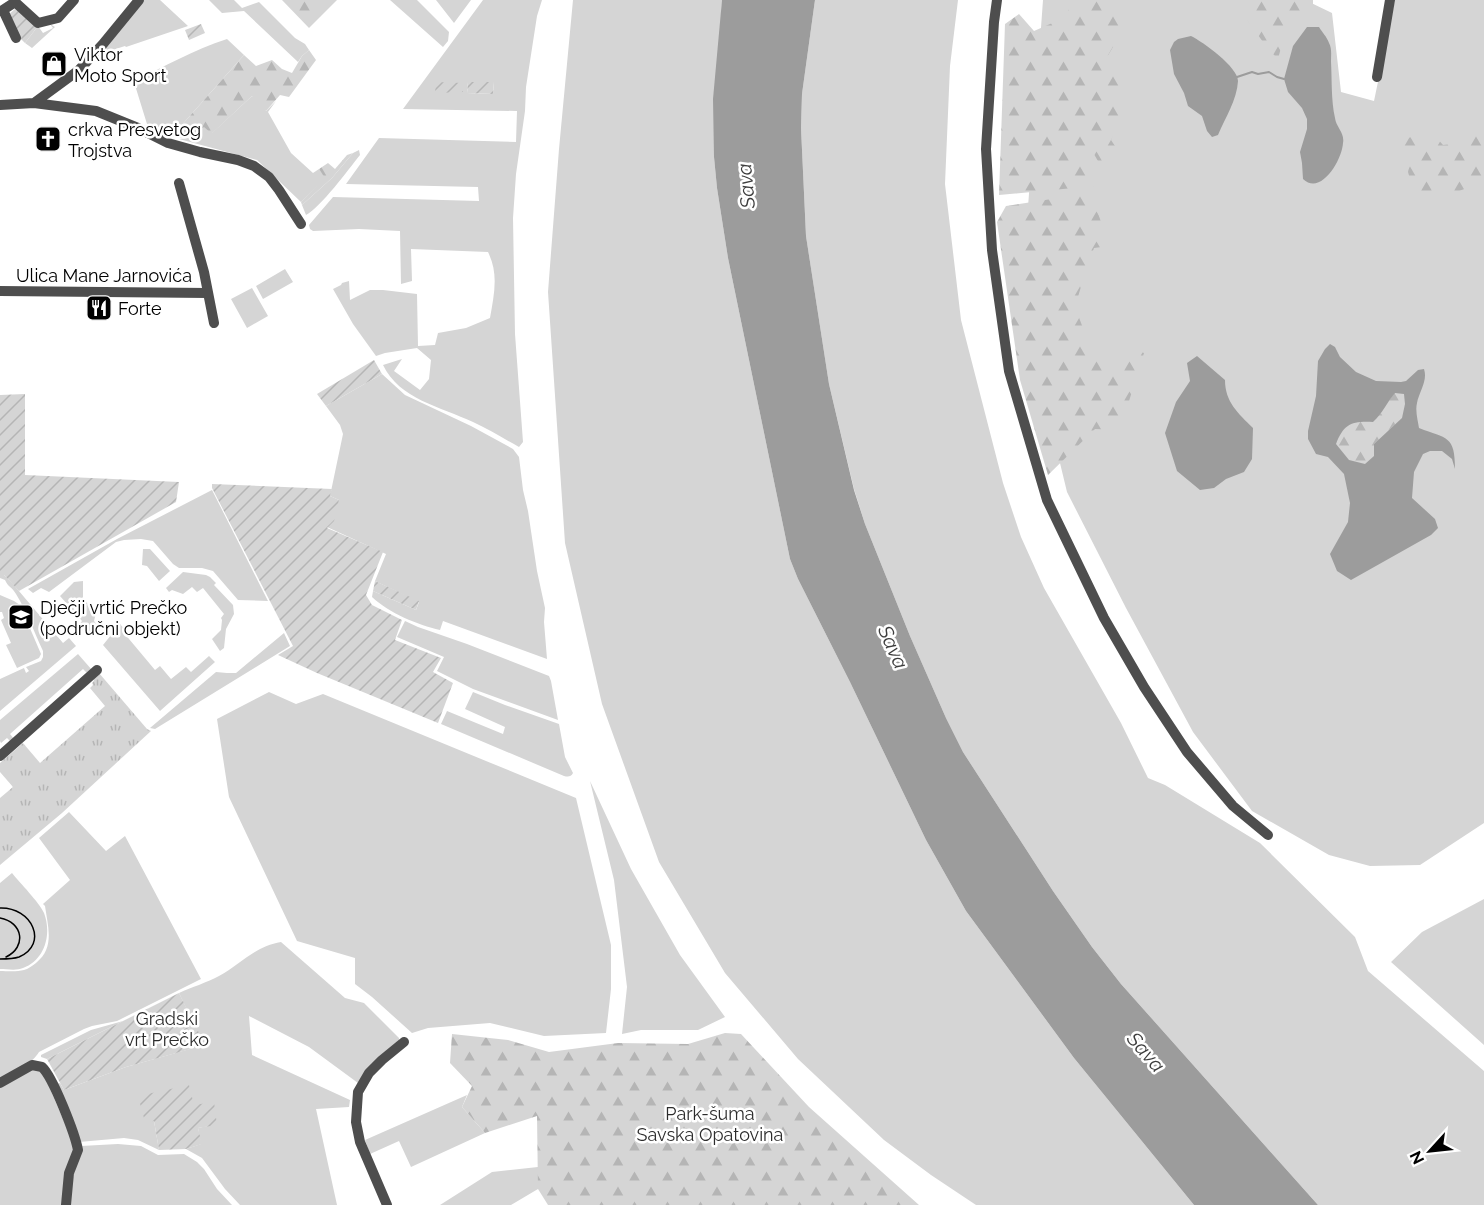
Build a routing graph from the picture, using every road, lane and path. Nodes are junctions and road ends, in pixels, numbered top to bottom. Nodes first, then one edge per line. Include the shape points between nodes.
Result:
1 (74, 0) edge
2 (139, 0) edge
3 (998, 0) edge
4 (1390, 0) edge
5 (1, 11) edge
6 (16, 38) dead end
7 (1377, 77) dead end
8 (34, 104) junction
9 (0, 105) edge
10 (179, 183) dead end
11 (301, 224) dead end
12 (0, 291) edge
13 (208, 293) junction
14 (214, 323) dead end
15 (97, 670) dead end
16 (0, 756) edge
17 (1268, 835) dead end
18 (404, 1042) dead end
19 (0, 1083) edge
20 (66, 1205) edge
21 (387, 1205) edge

1 - 5 street via 58,18 38,23 15,2
2 - 8 street via 79,70
3 - 17 street via 986,149 992,250 1009,370 1047,500 1104,618 1144,687 1187,752 1233,806
4 - 7 street
5 - 6 street
8 - 9 street
8 - 11 street via 96,111 168,143 254,166 279,189
10 - 13 street, Ulica Mane Jarnovića
12 - 13 street, Ulica Mane Jarnovića
13 - 14 street, Ulica Mane Jarnovića
15 - 16 street
18 - 21 street via 369,1073 358,1092 356,1122 360,1142
19 - 20 street via 36,1065 49,1075 78,1150 69,1173

